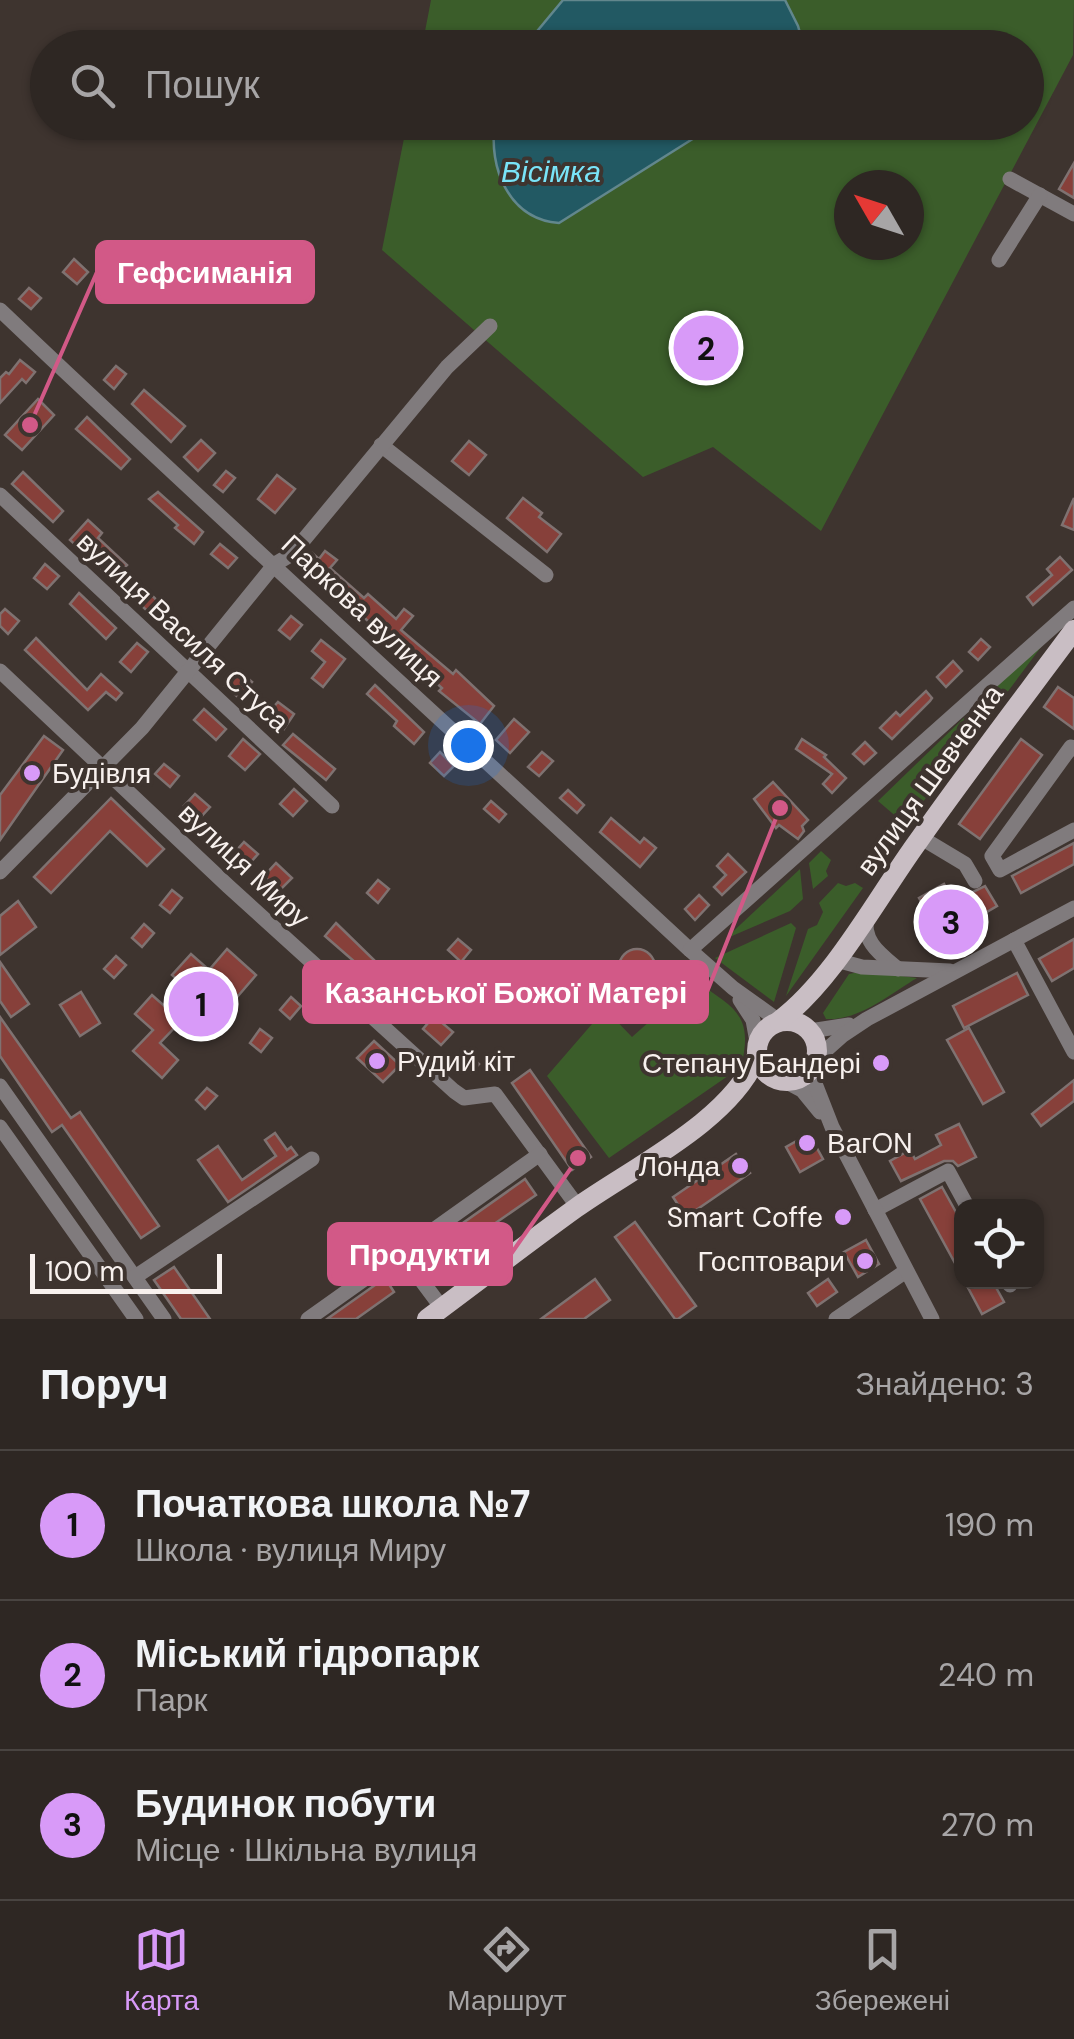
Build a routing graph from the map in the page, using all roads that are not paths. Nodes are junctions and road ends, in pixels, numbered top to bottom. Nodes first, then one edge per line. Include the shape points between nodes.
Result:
1 (1010, 179) dead end
2 (1040, 195) junction
3 (1074, 214) edge
4 (999, 260) dead end
5 (0, 310) edge
6 (490, 326) dead end
7 (381, 445) junction
8 (0, 495) edge
9 (275, 564) junction
10 (546, 575) dead end
11 (1074, 608) edge
12 (1074, 630) edge
13 (0, 671) edge
14 (190, 672) junction
15 (1074, 749) edge
16 (103, 768) junction
17 (332, 806) dead end
18 (1074, 830) edge
19 (920, 838) junction
20 (0, 872) edge
21 (975, 881) dead end
22 (1074, 908) edge
23 (868, 912) junction
24 (1014, 940) junction
25 (690, 950) junction
26 (834, 962) junction
27 (899, 969) junction
28 (955, 971) junction
29 (733, 988) junction
30 (867, 1019) junction
31 (779, 1021) junction
32 (810, 1031) junction
33 (757, 1049) junction
34 (1074, 1052) edge
35 (816, 1059) junction
36 (785, 1081) junction
37 (2, 1093) edge
38 (708, 1116) junction
39 (0, 1126) edge
40 (832, 1126) junction
41 (540, 1154) junction
42 (312, 1159) dead end
43 (963, 1199) edge
44 (578, 1207) junction
45 (875, 1210) junction
46 (401, 1253) junction
47 (906, 1271) junction
48 (139, 1282) junction
49 (125, 1303) junction
50 (438, 1314) edge
51 (136, 1319) edge
52 (164, 1319) edge
53 (308, 1319) edge
54 (836, 1319) edge
55 (932, 1319) edge

1 - 2 street
2 - 3 street
2 - 4 street
5 - 9 street, Паркова вулиця
6 - 7 street
7 - 9 street via 292,554
7 - 10 street
8 - 14 street, вулиця Василя Стуса
9 - 14 street
9 - 25 street, Паркова вулиця
11 - 25 street
12 - 19 main road, вулиця Шевченка
13 - 16 street, вулиця Миру
14 - 16 street
14 - 17 street, вулиця Василя Стуса
15 - 18 street via 992,856 1000,870
16 - 20 street
16 - 41 street, вулиця Миру via 454,1091 464,1098 495,1094
19 - 21 street via 965,864
19 - 23 main road, вулиця Шевченка
22 - 24 street
23 - 26 main road, вулиця Шевченка
23 - 27 street via 864,928 870,943
24 - 28 street
24 - 34 street
25 - 29 street, Паркова вулиця
26 - 27 street
26 - 31 main road, вулиця Шевченка
26 - 32 main road, вулиця Шевченка
27 - 28 street
28 - 30 street
29 - 31 street, Паркова вулиця
29 - 33 street via 753,1020
30 - 32 street
30 - 35 street
31 - 32 main road
31 - 33 main road
32 - 35 main road
33 - 36 main road via 766,1073
33 - 38 main road via 750,1072
35 - 36 main road via 806,1074
35 - 40 street via 814,1081
36 - 38 main road
36 - 40 street via 802,1090
37 - 48 street
38 - 44 main road
39 - 49 street
40 - 45 street
41 - 44 street, вулиця Миру
41 - 46 street
42 - 48 street
43 - 45 street via 948,1171
44 - 50 main road
45 - 47 street
46 - 50 street
46 - 53 street
47 - 54 street
47 - 55 street
48 - 49 street
48 - 52 street
49 - 51 street

